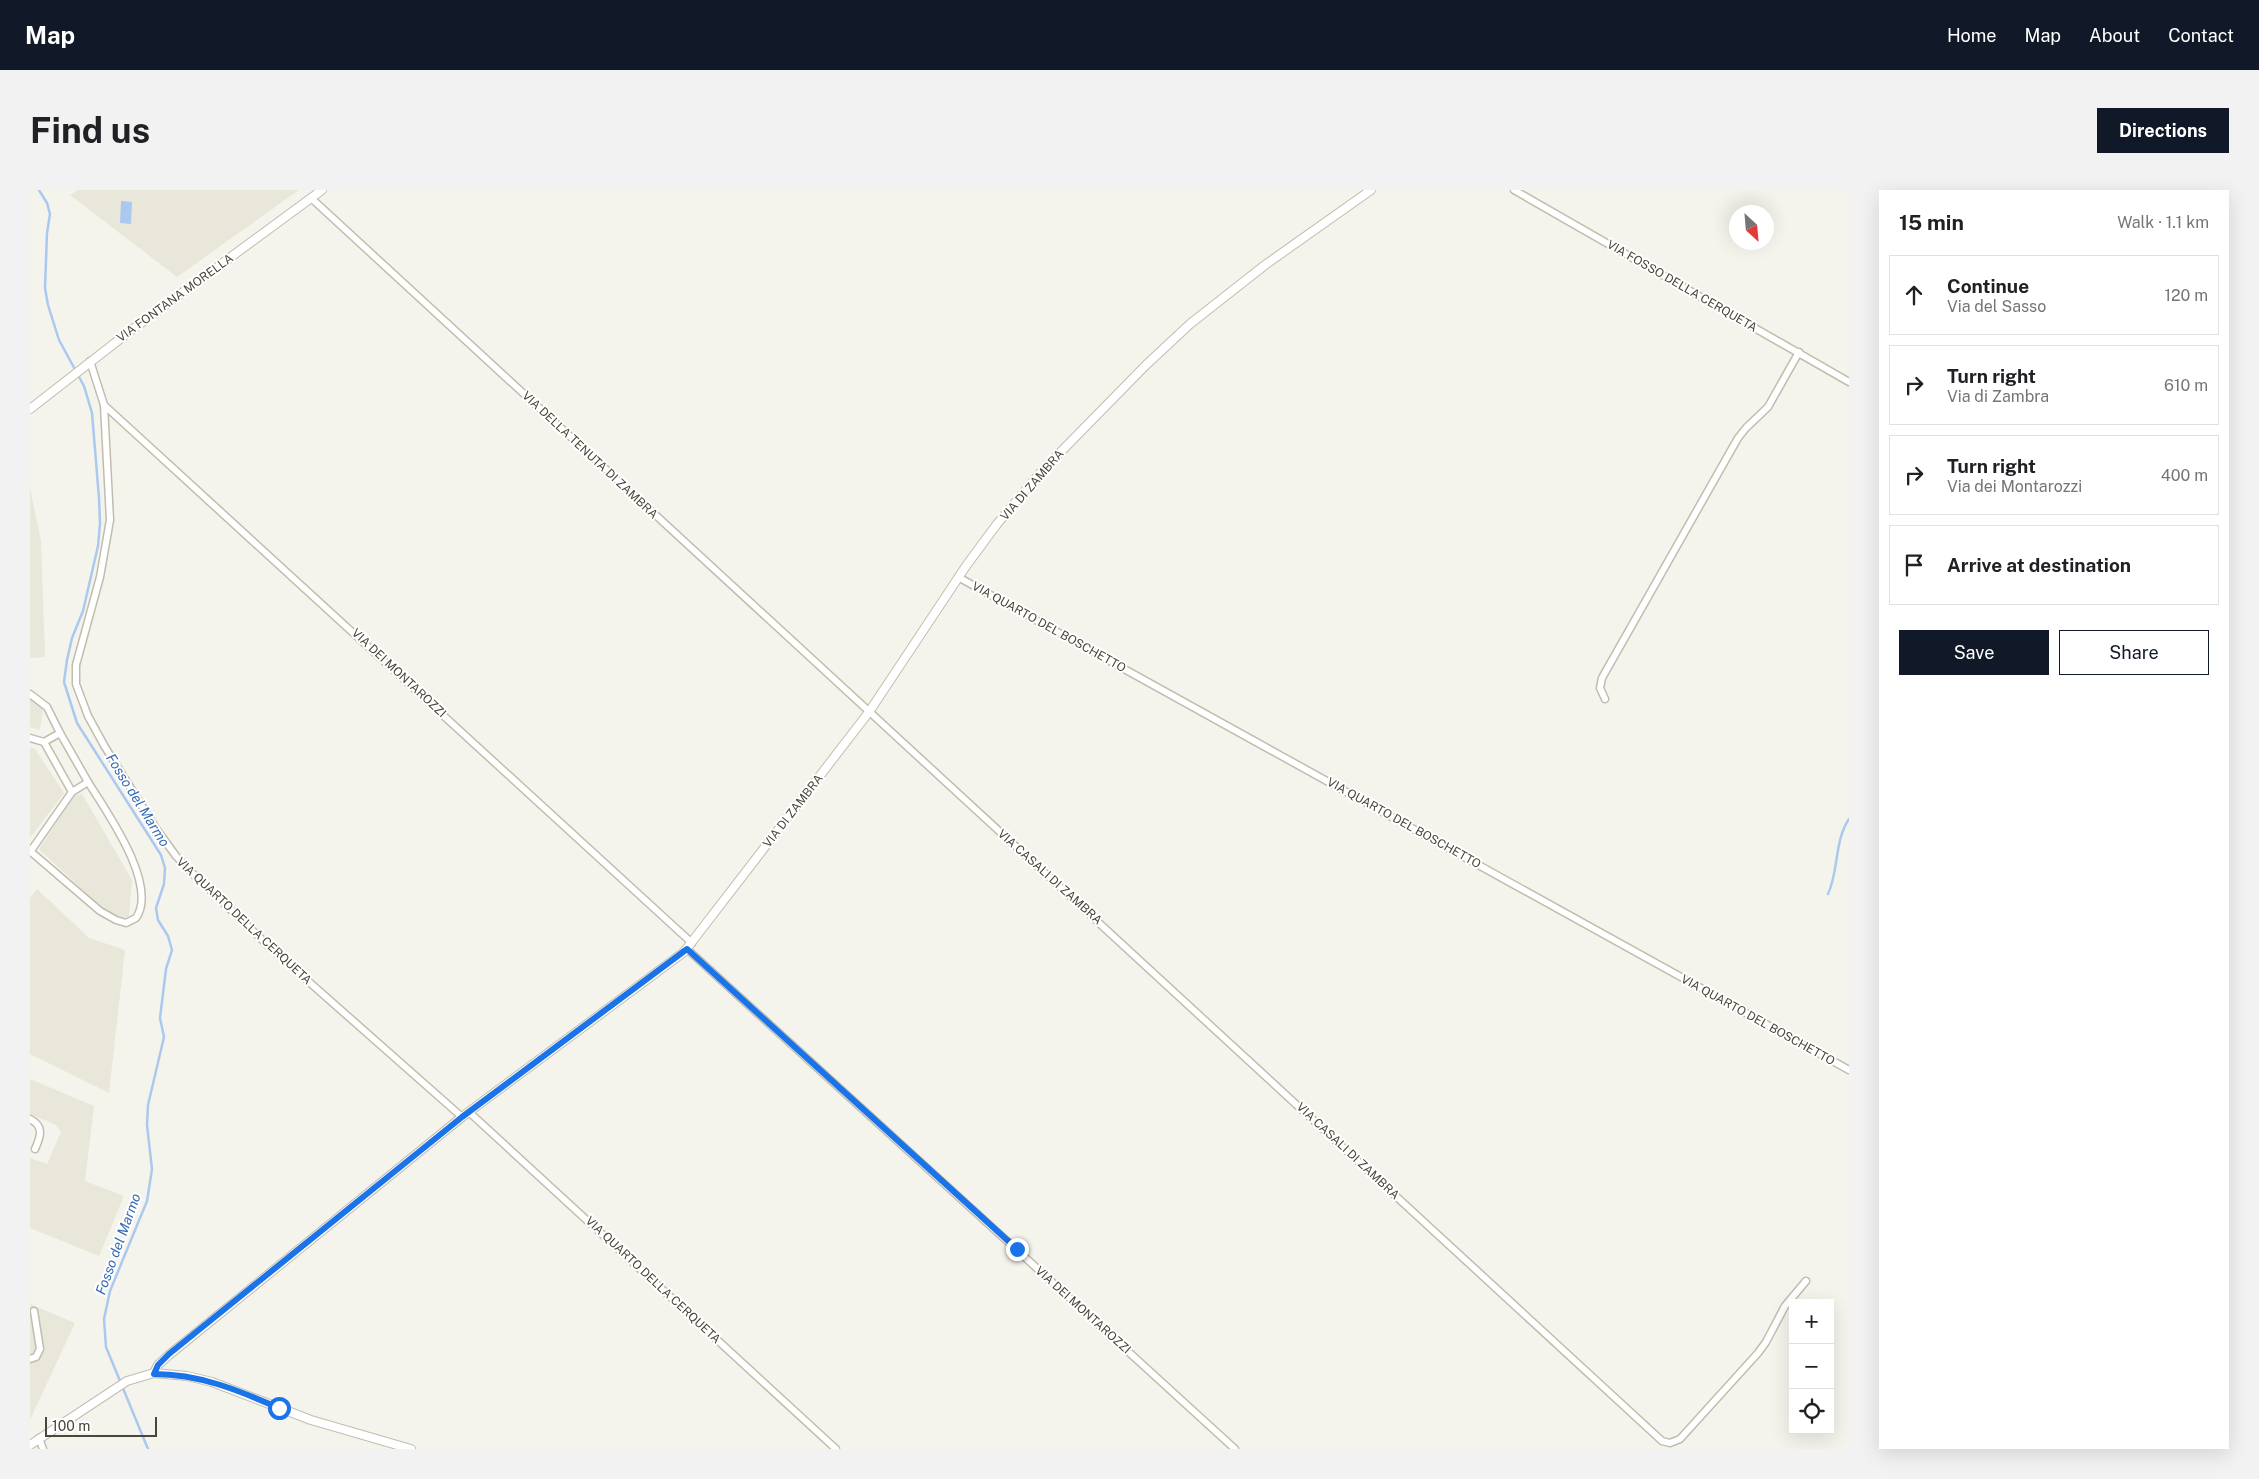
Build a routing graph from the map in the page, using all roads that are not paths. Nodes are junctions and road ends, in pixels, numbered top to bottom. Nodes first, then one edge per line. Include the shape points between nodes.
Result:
1 (322, 190) edge
2 (1371, 190) edge
3 (1514, 190) edge
4 (311, 198) junction
5 (1799, 352) junction
6 (88, 364) junction
7 (1849, 382) edge
8 (104, 405) junction
9 (30, 409) edge
10 (958, 577) junction
11 (30, 694) edge
12 (1605, 700) dead end
13 (869, 712) junction
14 (60, 733) junction
15 (30, 738) edge
16 (44, 742) junction
17 (88, 782) junction
18 (72, 792) junction
19 (30, 852) edge
20 (689, 946) junction
21 (1849, 1070) edge
22 (465, 1114) junction
23 (30, 1119) edge
24 (35, 1149) dead end
25 (1806, 1281) dead end
26 (34, 1311) dead end
27 (30, 1359) edge
28 (154, 1374) junction
29 (39, 1438) junction
30 (30, 1445) edge
31 (43, 1449) edge
32 (411, 1449) edge
33 (836, 1449) edge
34 (1235, 1449) edge

1 - 4 street, VIA FONTANA MORELLA
2 - 10 street, VIA DI ZAMBRA via 1248,278 1172,340 1035,478
3 - 5 street, VIA FOSSO DELLA CERQUETA
4 - 6 street, VIA FONTANA MORELLA
4 - 13 street, VIA DELLA TENUTA DI ZAMBRA
5 - 7 street, VIA FOSSO DELLA CERQUETA
5 - 12 street via 1768,407 1738,438 1602,678 1600,688
6 - 8 street, VIA QUARTO DELLA CERQUETA
6 - 9 street, VIA FONTANA MORELLA
8 - 20 street, VIA DEI MONTAROZZI via 320,600
8 - 22 street, VIA QUARTO DELLA CERQUETA via 109,531 75,671 80,698 93,726 157,830 191,872 281,957
10 - 13 street, VIA DI ZAMBRA
10 - 21 street, VIA QUARTO DEL BOSCHETTO
11 - 14 street via 47,707
13 - 20 street, VIA DI ZAMBRA
13 - 25 street, VIA CASALI DI ZAMBRA via 1664,1442 1673,1443 1682,1437 1758,1353 1785,1306
14 - 16 street
14 - 17 street
15 - 16 street
16 - 18 street
17 - 18 street
17 - 19 street via 135,867 141,894 136,918 126,923 106,915
18 - 19 street
20 - 22 street, VIA DI ZAMBRA
20 - 34 street, VIA DEI MONTAROZZI
22 - 28 street, VIA DI ZAMBRA via 169,1354
22 - 33 street, VIA QUARTO DELLA CERQUETA
23 - 24 street via 40,1130
26 - 27 street via 40,1351
28 - 29 street via 127,1381
28 - 32 street via 187,1376 212,1382 310,1420
29 - 30 street
29 - 31 street

